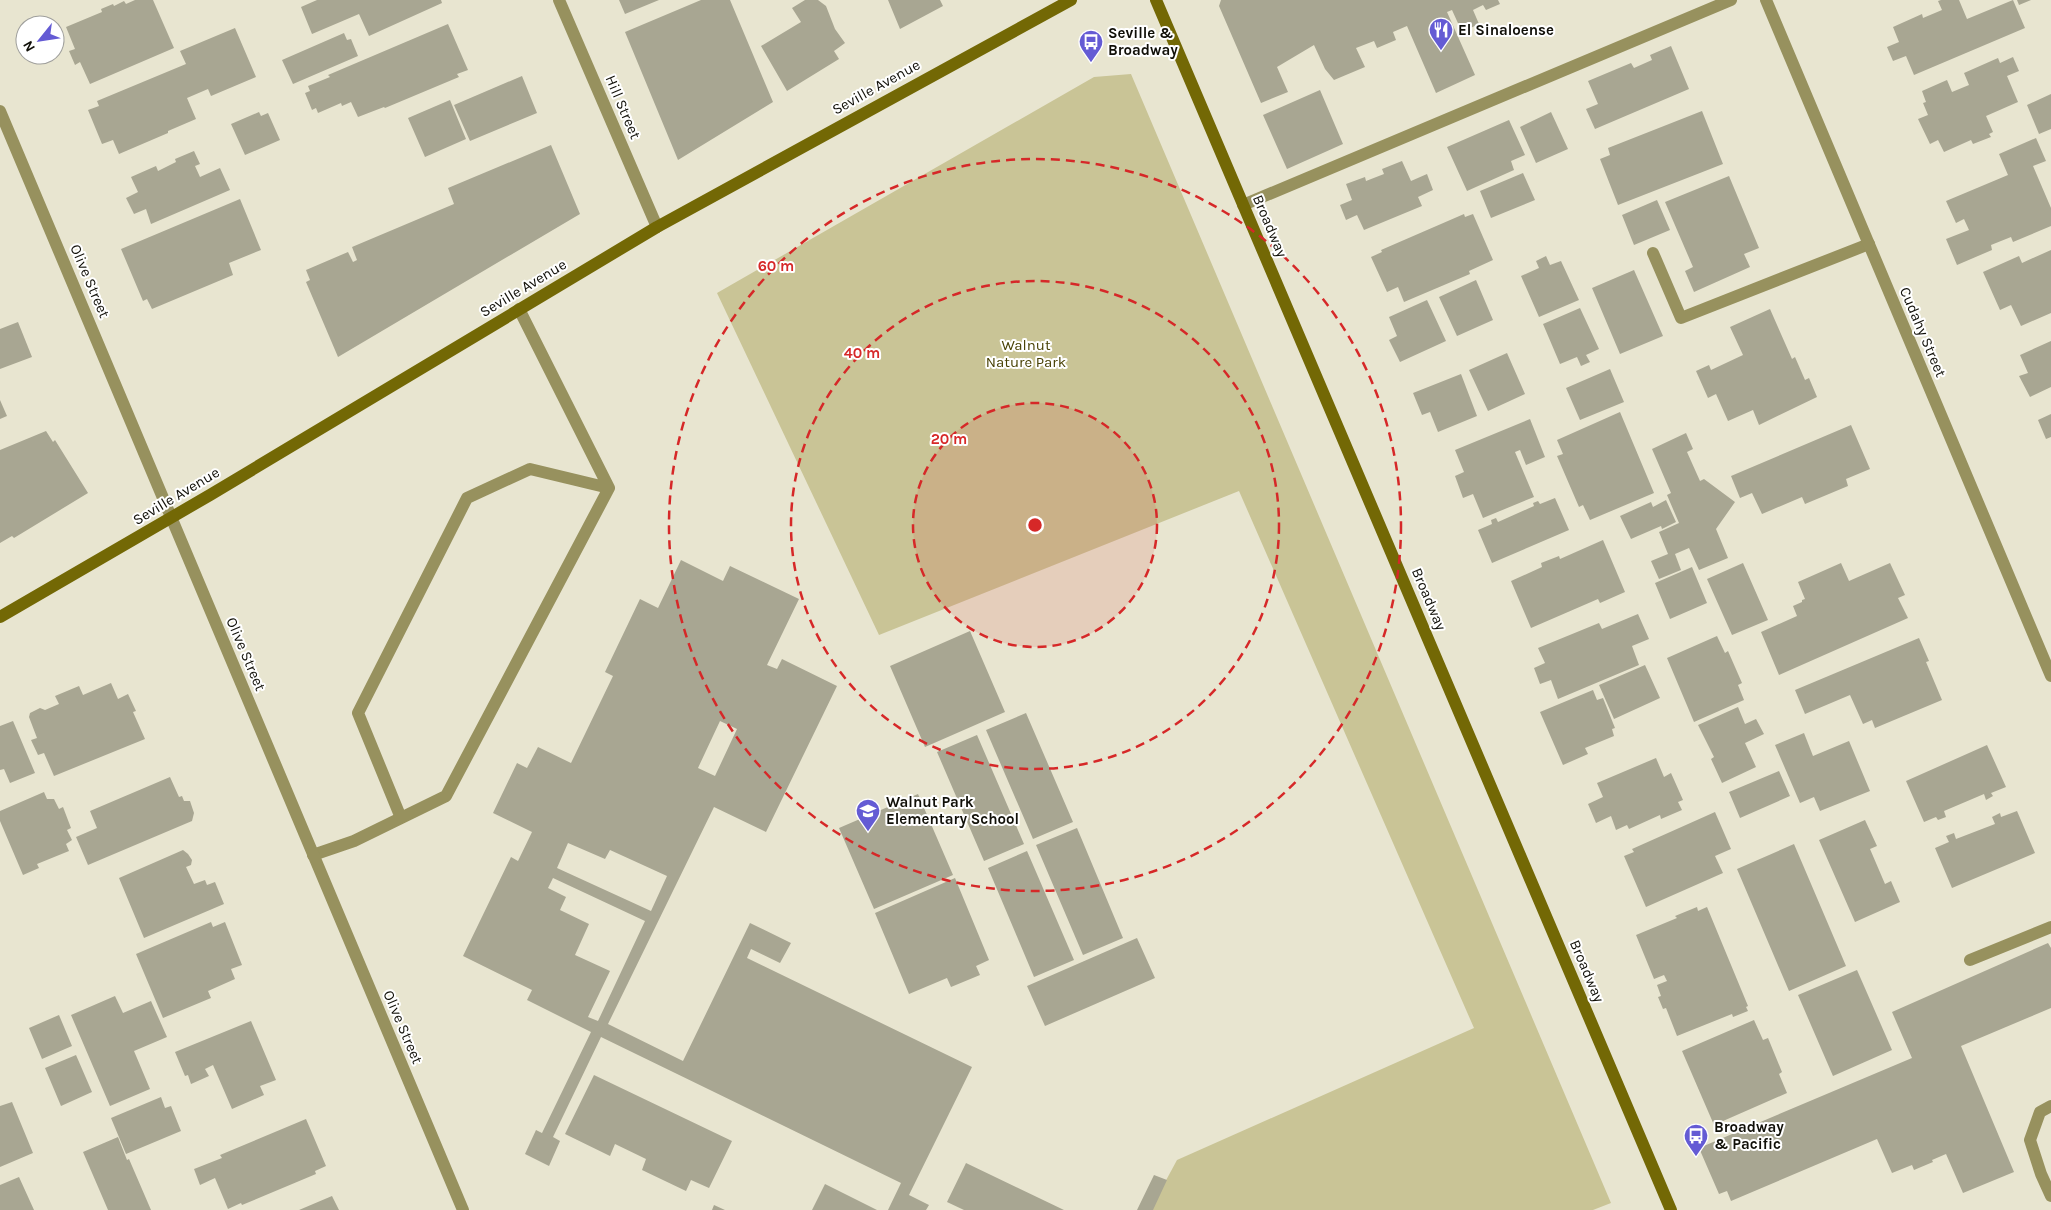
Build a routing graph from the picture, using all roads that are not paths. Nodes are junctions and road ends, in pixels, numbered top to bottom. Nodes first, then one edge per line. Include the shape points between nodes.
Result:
1 (559, 0) edge
2 (1071, 0) edge
3 (1156, 0) edge
4 (1732, 0) edge
5 (1766, 0) edge
6 (0, 110) edge
7 (1243, 204) junction
8 (657, 227) junction
9 (1869, 244) junction
10 (1653, 253) dead end
11 (519, 309) junction
12 (609, 488) junction
13 (171, 518) junction
14 (0, 617) edge
15 (2051, 676) edge
16 (401, 818) junction
17 (313, 855) junction
18 (2051, 927) edge
19 (1970, 960) dead end
20 (2051, 1106) edge
21 (2051, 1196) edge
22 (463, 1210) edge
23 (1671, 1210) edge

1 - 8 street, Hill Street
2 - 8 street, Seville Avenue
3 - 7 street, Broadway
4 - 7 street
5 - 9 street, Cudahy Street
6 - 13 street, Olive Street
7 - 23 street, Broadway
8 - 11 street, Seville Avenue
9 - 10 street via 1681,318
9 - 15 street, Cudahy Street
11 - 12 street
11 - 13 street, Seville Avenue
12 - 16 street via 446,796
12 - 16 street via 530,470 467,498 358,713
13 - 14 street, Seville Avenue
13 - 17 street, Olive Street
16 - 17 street via 354,841
17 - 22 street, Olive Street
18 - 19 street
20 - 21 street via 2040,1112 2030,1140

